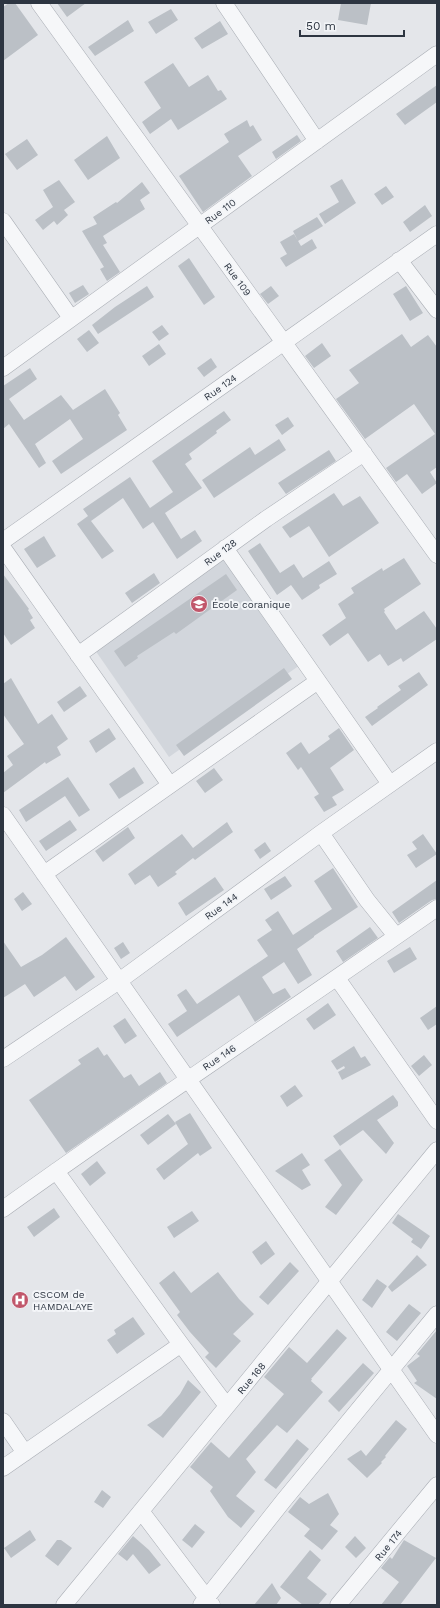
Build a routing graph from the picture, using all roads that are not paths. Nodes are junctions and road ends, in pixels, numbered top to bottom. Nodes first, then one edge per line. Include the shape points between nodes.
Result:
1 (39, 3) edge
2 (224, 3) edge
3 (437, 54) edge
4 (317, 141) junction
5 (3, 221) edge
6 (200, 226) junction
7 (437, 234) edge
8 (400, 260) junction
9 (437, 310) edge
10 (71, 318) junction
11 (284, 342) junction
12 (3, 368) edge
13 (364, 453) junction
14 (3, 541) edge
15 (3, 548) edge
16 (225, 548) junction
17 (437, 555) edge
18 (78, 655) junction
19 (318, 681) junction
20 (437, 751) edge
21 (390, 784) junction
22 (170, 785) junction
23 (3, 815) edge
24 (321, 833) junction
25 (44, 874) junction
26 (437, 908) edge
27 (396, 936) junction
28 (337, 978) junction
29 (119, 981) junction
30 (3, 1059) edge
31 (187, 1078) junction
32 (437, 1121) edge
33 (437, 1150) edge
34 (56, 1171) junction
35 (3, 1209) edge
36 (330, 1282) junction
37 (437, 1314) edge
38 (180, 1345) junction
39 (391, 1369) junction
40 (227, 1406) junction
41 (3, 1421) edge
42 (437, 1435) edge
43 (25, 1453) junction
44 (3, 1468) edge
45 (437, 1485) edge
46 (141, 1511) junction
47 (206, 1603) edge
48 (64, 1605) edge
49 (338, 1605) edge

1 - 6 street, Rue 109
2 - 4 street
3 - 4 street, Rue 110
4 - 6 street, Rue 110
5 - 10 street
6 - 10 street, Rue 110
6 - 11 street, Rue 109
7 - 8 street, Rue 124
8 - 9 street
8 - 11 street, Rue 124
10 - 12 street, Rue 110
11 - 13 street, Rue 109
11 - 14 street, Rue 124
13 - 16 street, Rue 128
13 - 17 street, Rue 109
15 - 18 street
16 - 18 street, Rue 128
16 - 19 street
18 - 22 street
19 - 21 street
19 - 22 street
20 - 21 street, Rue 144
21 - 24 street, Rue 144
22 - 25 street
23 - 25 street
24 - 27 street via 367,900
24 - 29 street, Rue 144
25 - 29 street
26 - 27 street, Rue 146
27 - 28 street, Rue 146
28 - 31 street, Rue 146
28 - 32 street
29 - 30 street, Rue 144
29 - 31 street
31 - 34 street, Rue 146
31 - 36 street
33 - 36 street, Rue 168
34 - 35 street, Rue 146
34 - 38 street
36 - 39 street
36 - 40 street, Rue 168
37 - 39 street
38 - 40 street
38 - 43 street
39 - 42 street
39 - 47 street via 284,1500
40 - 46 street, Rue 168
41 - 43 street
43 - 44 street
45 - 49 street, Rue 174
46 - 47 street
46 - 48 street, Rue 168

